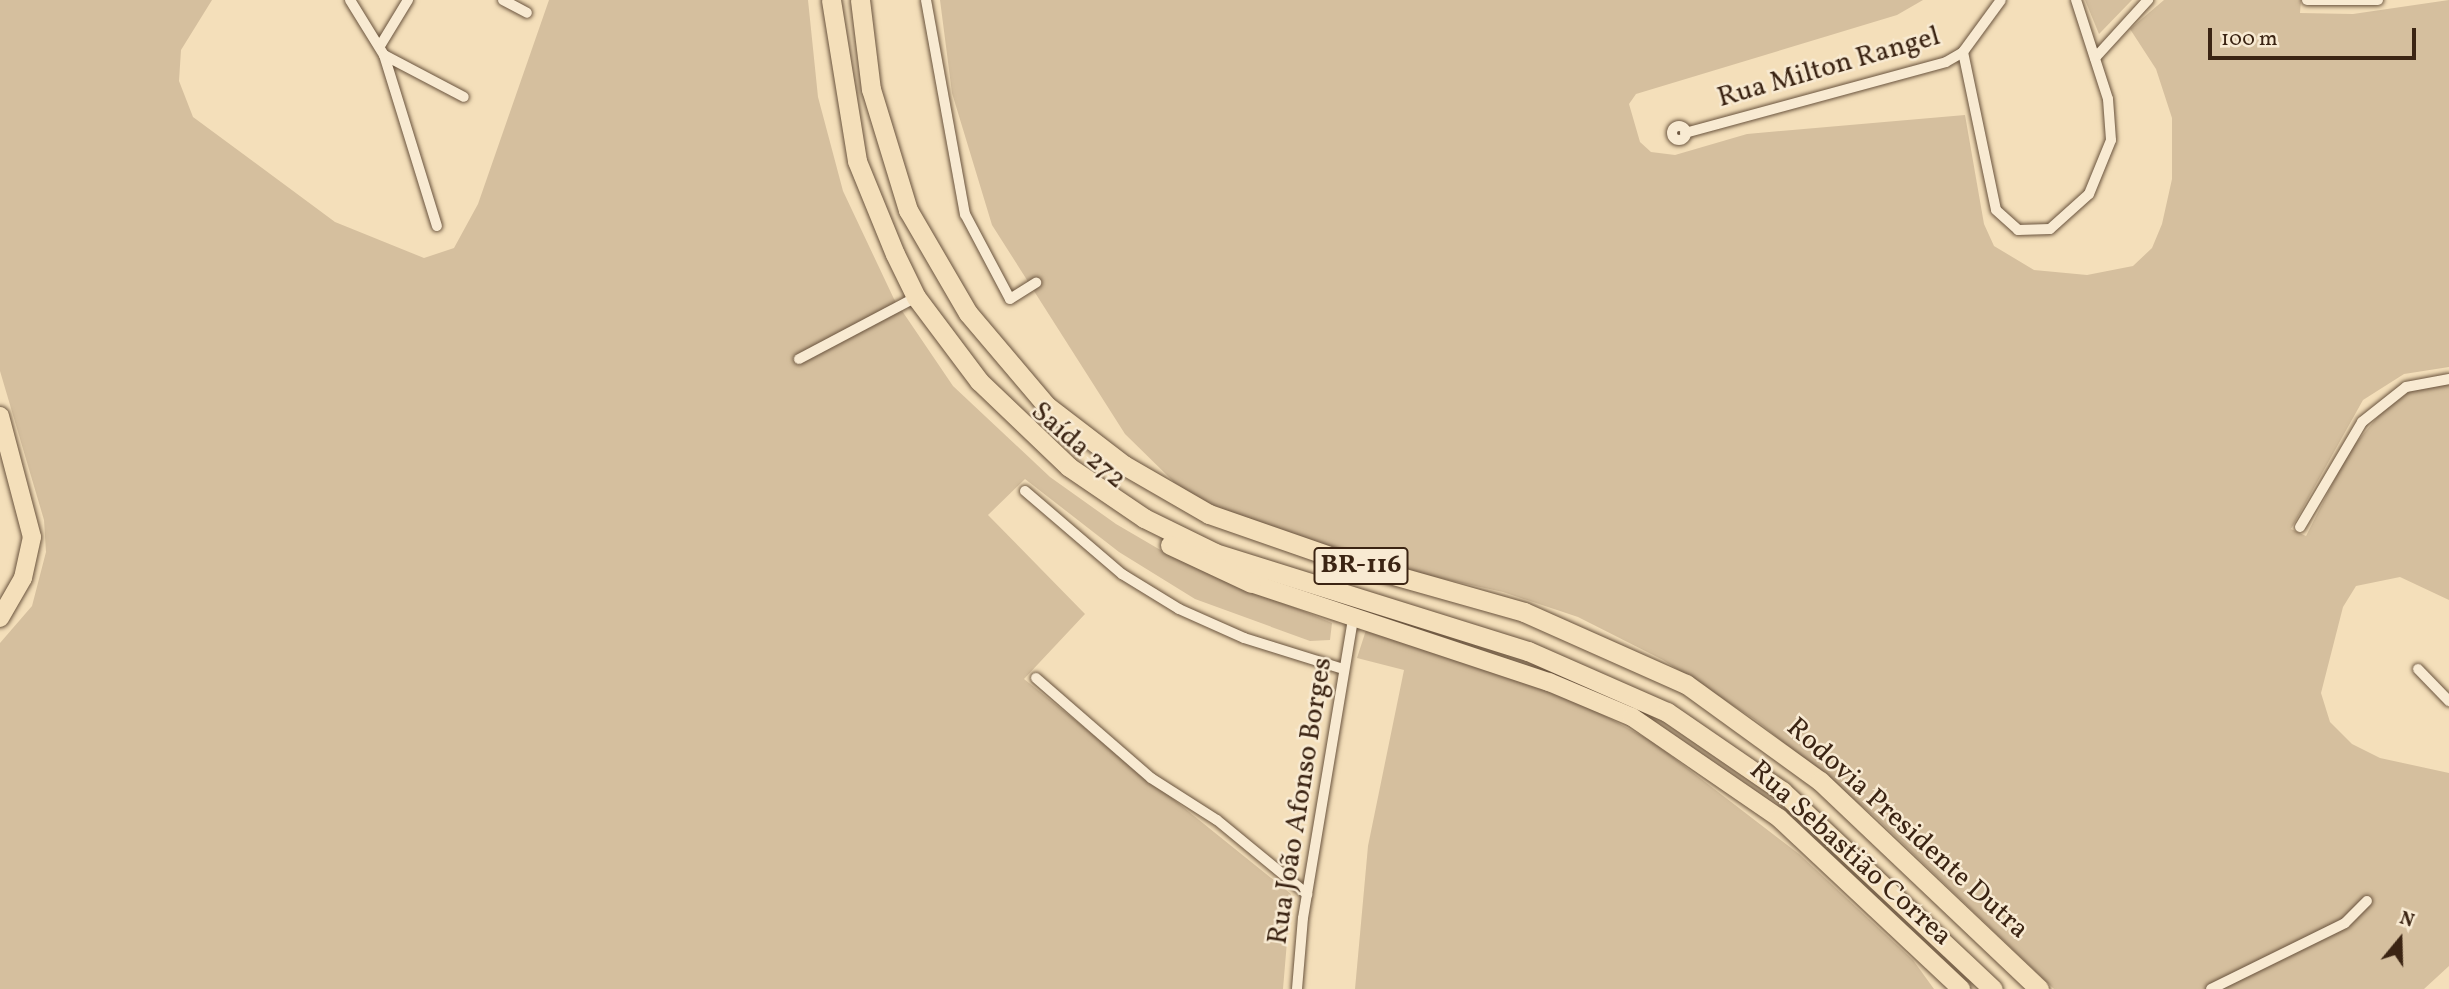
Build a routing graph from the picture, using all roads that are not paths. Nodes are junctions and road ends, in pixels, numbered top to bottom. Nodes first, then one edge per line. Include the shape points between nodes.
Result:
1 (350, 0) edge
2 (408, 0) edge
3 (503, 0) edge
4 (822, 0) edge
5 (831, 0) edge
6 (860, 0) edge
7 (926, 0) edge
8 (2001, 0) edge
9 (2076, 0) edge
10 (2148, 0) edge
11 (2307, 0) edge
12 (2378, 0) edge
13 (527, 13) dead end
14 (382, 50) junction
15 (1963, 52) junction
16 (2095, 58) junction
17 (464, 97) dead end
18 (1685, 133) dead end
19 (438, 226) dead end
20 (1036, 283) dead end
21 (911, 300) junction
22 (799, 359) dead end
23 (2449, 379) edge
24 (0, 416) edge
25 (1025, 491) dead end
26 (2300, 527) dead end
27 (1251, 583) joint
28 (0, 618) edge
29 (1353, 620) junction
30 (1343, 669) junction
31 (2418, 669) dead end
32 (1037, 678) dead end
33 (2449, 701) edge
34 (1307, 894) junction
35 (2367, 901) dead end
36 (1297, 989) edge
37 (1961, 989) edge
38 (1993, 989) edge
39 (2039, 989) edge
40 (2211, 989) edge

1 - 14 street
2 - 14 street
3 - 13 street
4 - 21 highway, Saída 272 via 843,140
5 - 38 highway, Rodovia Presidente Dutra / BR-116 via 857,161 900,265 979,381 1069,467 1144,518 1215,552 1528,651 1667,712 1782,791
6 - 39 highway, Rodovia Presidente Dutra / BR-116 via 871,89 908,211 968,313 1047,406 1124,465 1209,514 1344,561 1524,612 1686,684 1820,781
7 - 20 street via 965,214 1010,299
8 - 15 street, Rua Milton Rangel
9 - 16 street
10 - 16 street
11 - 12 street
14 - 17 street
14 - 19 street
15 - 16 street via 1993,202 2005,223 2032,233 2050,229 2070,214 2104,168 2111,114
15 - 18 street, Rua Milton Rangel via 1923,69
21 - 22 street
21 - 27 highway, Saída 272 via 956,364 1047,463 1139,529
23 - 26 street via 2406,387 2362,422
24 - 28 main road via 32,537 23,578
25 - 30 street via 1104,560 1204,622
27 - 29 main road, Rua Sebastião Correa
29 - 30 street, Rua João Afonso Borges
29 - 37 main road, Rua Sebastião Correa via 1549,682 1674,742 1779,818
30 - 34 street, Rua João Afonso Borges
31 - 33 street
32 - 34 street via 1152,778 1217,820
34 - 36 street, Rua João Afonso Borges
35 - 40 street via 2345,923

